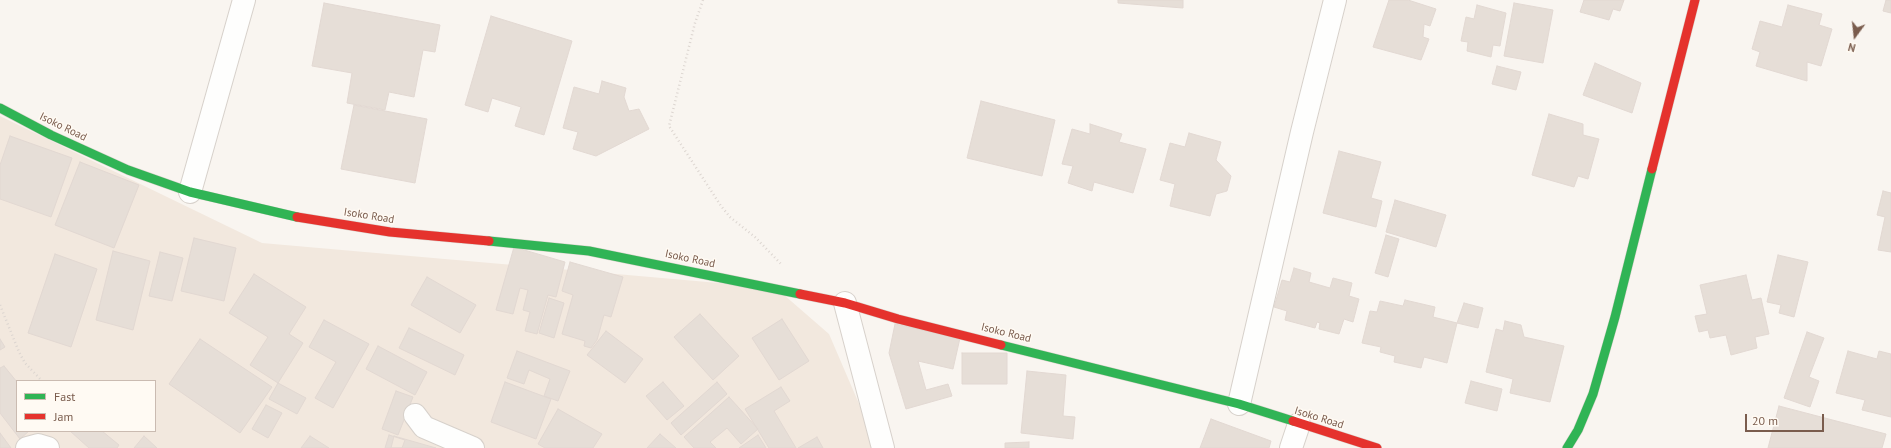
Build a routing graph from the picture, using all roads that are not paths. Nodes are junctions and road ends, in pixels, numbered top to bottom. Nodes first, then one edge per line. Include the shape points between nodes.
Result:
1 (244, 0) edge
2 (1335, 0) edge
3 (1696, 0) edge
4 (0, 108) edge
5 (190, 192) junction
6 (845, 303) junction
7 (1239, 404) junction
8 (415, 415) dead end
9 (1300, 424) junction
10 (877, 445) edge
11 (28, 448) edge
12 (48, 448) edge
13 (473, 448) edge
14 (1291, 448) edge
15 (1378, 448) edge
16 (1567, 448) edge

1 - 5 street
2 - 7 street
3 - 16 street via 1595,387 1578,430
4 - 5 street, Isoko Road via 51,135 128,170
5 - 6 street, Isoko Road via 290,216 390,232 596,252
6 - 7 street, Isoko Road via 906,321
6 - 10 street
7 - 9 street, Isoko Road
8 - 13 street via 424,427
9 - 14 street
9 - 15 street, Isoko Road
11 - 12 street via 38,445

